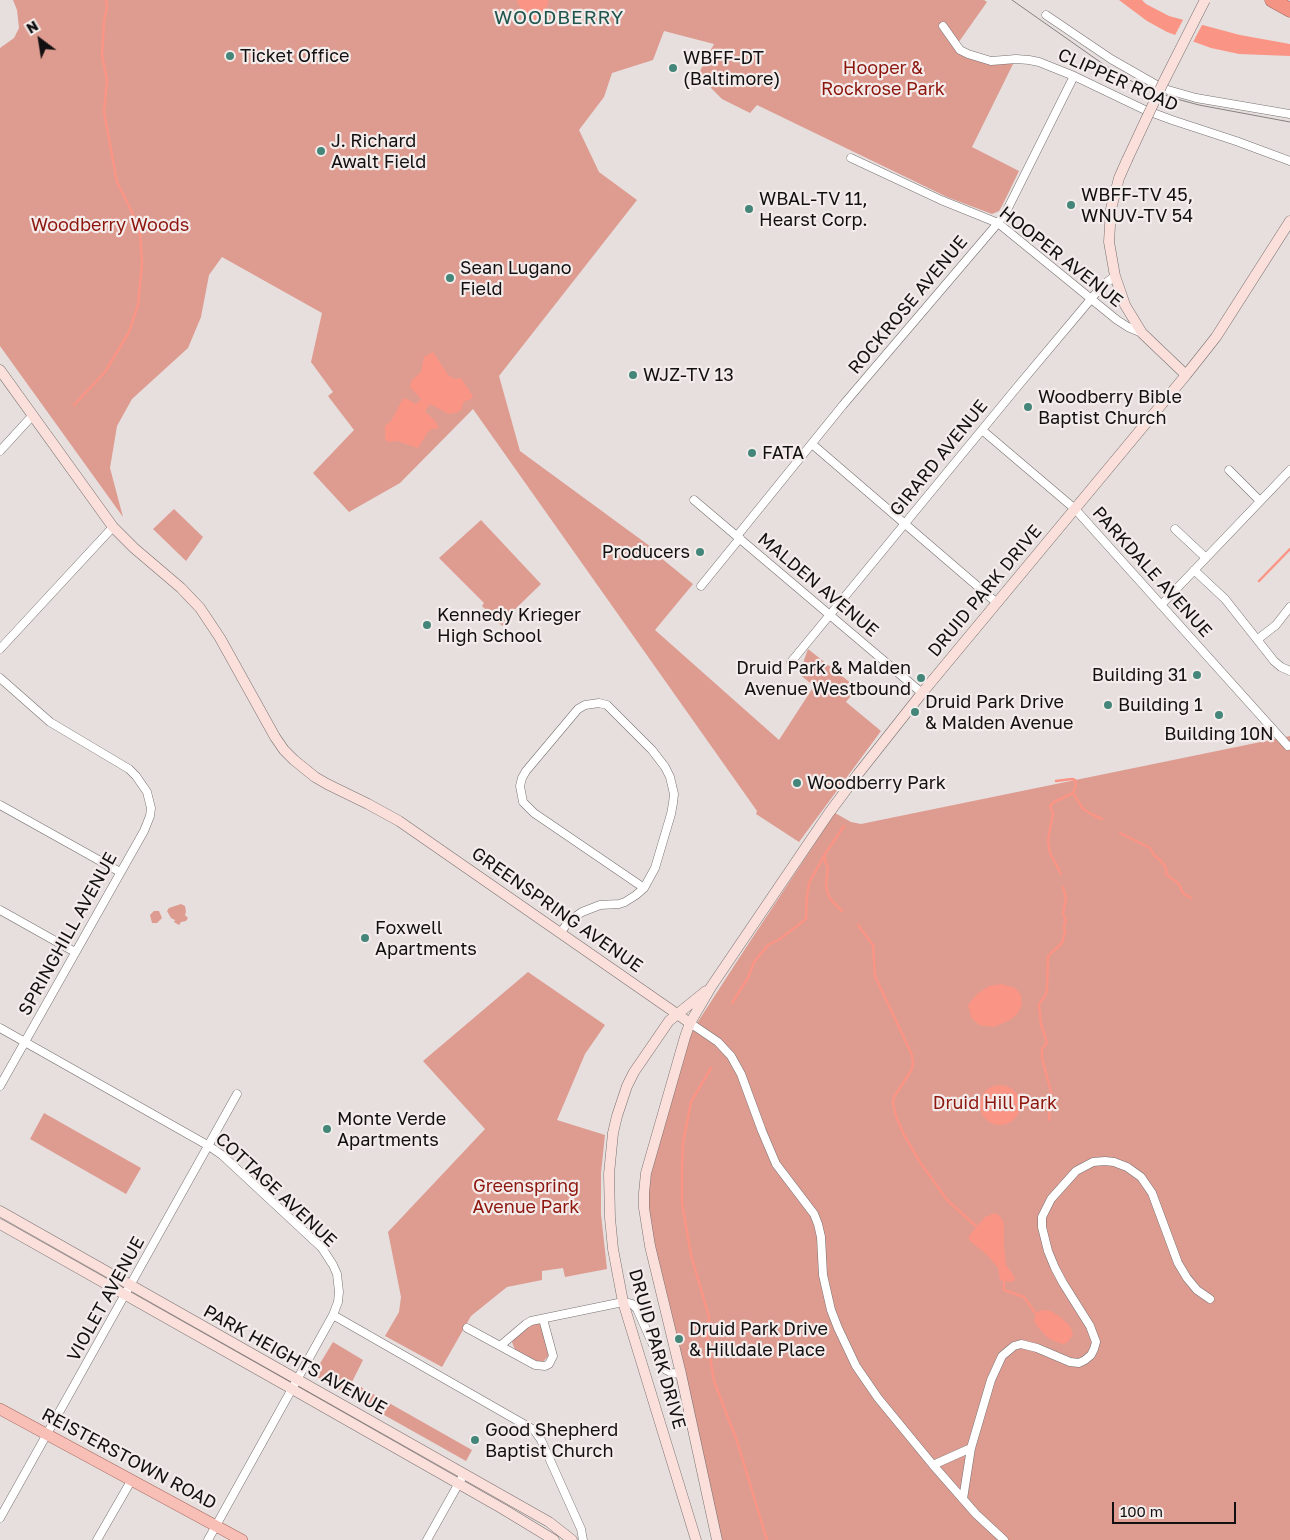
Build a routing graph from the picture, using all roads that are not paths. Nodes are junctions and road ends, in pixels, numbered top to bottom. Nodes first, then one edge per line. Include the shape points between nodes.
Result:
1 (1205, 0) edge
2 (1272, 0) edge
3 (1290, 10) edge
4 (1046, 15) dead end
5 (943, 26) dead end
6 (1074, 76) junction
7 (1290, 114) edge
8 (851, 158) dead end
9 (1290, 161) edge
10 (1290, 221) edge
11 (998, 223) junction
12 (1115, 276) junction
13 (1091, 299) junction
14 (1142, 333) junction
15 (0, 370) edge
16 (1186, 376) junction
17 (33, 415) junction
18 (982, 430) junction
19 (812, 444) junction
20 (0, 451) edge
21 (1229, 470) dead end
22 (1290, 470) edge
23 (694, 500) dead end
24 (1260, 500) junction
25 (1075, 509) junction
26 (905, 523) junction
27 (113, 527) junction
28 (1175, 529) dead end
29 (738, 537) junction
30 (1206, 558) junction
31 (1194, 570) junction
32 (701, 586) dead end
33 (997, 603) junction
34 (1161, 605) junction
35 (1290, 607) edge
36 (830, 615) junction
37 (1258, 639) junction
38 (0, 649) edge
39 (791, 662) dead end
40 (1290, 671) edge
41 (0, 678) edge
42 (922, 693) junction
43 (1288, 746) dead end
44 (0, 805) edge
45 (120, 872) junction
46 (644, 888) junction
47 (0, 910) edge
48 (561, 932) junction
49 (75, 952) junction
50 (711, 987) junction
51 (678, 1013) junction
52 (690, 1022) junction
53 (0, 1028) edge
54 (25, 1042) junction
55 (0, 1086) edge
56 (238, 1094) dead end
57 (209, 1146) junction
58 (0, 1211) edge
59 (0, 1224) edge
60 (131, 1285) junction
61 (125, 1295) junction
62 (1210, 1299) dead end
63 (623, 1302) junction
64 (333, 1316) junction
65 (543, 1319) junction
66 (467, 1328) dead end
67 (500, 1346) junction
68 (681, 1374) junction
69 (295, 1384) junction
70 (0, 1409) edge
71 (47, 1435) junction
72 (972, 1448) junction
73 (933, 1465) junction
74 (464, 1474) junction
75 (131, 1481) junction
76 (458, 1484) junction
77 (962, 1499) junction
78 (0, 1518) edge
79 (216, 1526) junction
80 (98, 1540) edge
81 (208, 1540) edge
82 (242, 1540) edge
83 (427, 1540) edge
84 (554, 1540) edge
85 (572, 1540) edge
86 (583, 1540) edge
87 (696, 1540) edge
88 (717, 1540) edge
89 (1004, 1540) edge

1 - 12 main road, bridge via 1119,178 1111,208 1110,245
2 - 3 highway
4 - 7 street via 1111,59 1168,90
5 - 6 street, CLIPPER ROAD via 960,50 968,54 991,60 1040,62
6 - 9 street, CLIPPER ROAD via 1145,110
6 - 11 street, ROCKROSE AVENUE
8 - 11 street, HOOPER AVENUE
10 - 16 main road, DRUID PARK DRIVE via 1232,315
11 - 13 street, HOOPER AVENUE
11 - 19 street, ROCKROSE AVENUE
12 - 13 street, GIRARD AVENUE
12 - 14 main road via 1125,305
13 - 14 street, HOOPER AVENUE via 1117,320
13 - 18 street, GIRARD AVENUE
14 - 16 main road
15 - 17 main road, GREENSPRING AVENUE
16 - 25 main road, DRUID PARK DRIVE
17 - 20 street
17 - 27 main road, GREENSPRING AVENUE
18 - 25 street, PARKDALE AVENUE
18 - 26 street, GIRARD AVENUE
19 - 26 street
19 - 29 street, ROCKROSE AVENUE
21 - 24 street
22 - 24 street
23 - 29 street, MALDEN AVENUE
24 - 30 street
25 - 33 main road, DRUID PARK DRIVE
25 - 34 street, PARKDALE AVENUE
26 - 33 street
26 - 36 street, GIRARD AVENUE
27 - 38 street
27 - 48 main road, GREENSPRING AVENUE via 200,608 275,737 294,760 315,777 399,822
28 - 30 street
29 - 32 street, ROCKROSE AVENUE
29 - 36 street, MALDEN AVENUE
30 - 31 street
31 - 34 street
31 - 37 street via 1225,599
33 - 42 main road, DRUID PARK DRIVE
34 - 43 street, PARKDALE AVENUE
35 - 37 street via 1276,625
36 - 39 street, GIRARD AVENUE
36 - 42 street, MALDEN AVENUE
37 - 40 street via 1274,661
41 - 45 street, SPRINGHILL AVENUE via 50,722 118,762 136,776 147,792 148,823
42 - 50 main road, DRUID PARK DRIVE via 829,813
44 - 45 street
45 - 49 street, SPRINGHILL AVENUE
46 - 46 street via 534,813 524,802 520,786 526,771 585,704 607,705 652,750 670,777 674,794 671,814 655,868
46 - 48 street via 625,902 594,906 582,912
47 - 49 street
48 - 51 main road, GREENSPRING AVENUE
49 - 54 street, SPRINGHILL AVENUE
50 - 51 main road, DRUID PARK DRIVE
50 - 52 main road, DRUID PARK DRIVE
51 - 52 main road, GREENSPRING AVENUE
51 - 63 main road, DRUID PARK DRIVE via 662,1030 634,1072 622,1098 613,1133 609,1174 610,1218
52 - 68 main road, DRUID PARK DRIVE via 651,1154 644,1193 650,1246
52 - 73 street, GREENSPRING AVENUE via 732,1056 776,1164 818,1224 823,1275 831,1310 856,1366
53 - 54 street, COTTAGE AVENUE
54 - 55 street, SPRINGHILL AVENUE
54 - 57 street, COTTAGE AVENUE
56 - 57 street, VIOLET AVENUE
57 - 60 street, VIOLET AVENUE
57 - 64 street, COTTAGE AVENUE via 328,1256 339,1284
58 - 60 main road, PARK HEIGHTS AVENUE
59 - 61 main road, PARK HEIGHTS AVENUE
60 - 61 street, VIOLET AVENUE
60 - 69 main road, PARK HEIGHTS AVENUE
61 - 69 main road, PARK HEIGHTS AVENUE
61 - 71 street, VIOLET AVENUE
62 - 72 street via 1197,1290 1178,1263 1152,1193 1141,1177 1127,1167 1105,1161 1094,1162 1076,1171 1051,1199 1042,1217 1042,1227 1055,1268 1090,1326 1096,1342 1094,1349 1086,1360 1079,1363 1028,1345 1021,1344 1007,1350 991,1380
63 - 65 street
63 - 68 street via 638,1309 666,1370
63 - 87 main road, DRUID PARK DRIVE
64 - 69 street, COTTAGE AVENUE
64 - 86 street via 534,1430 581,1529
65 - 67 street via 528,1322
65 - 67 street via 553,1356 549,1364 535,1365
66 - 67 street
68 - 88 main road, DRUID PARK DRIVE
69 - 74 main road, PARK HEIGHTS AVENUE
69 - 76 main road, PARK HEIGHTS AVENUE
69 - 79 street, COTTAGE AVENUE
70 - 71 main road, REISTERSTOWN ROAD
71 - 75 main road, REISTERSTOWN ROAD
71 - 78 street, VIOLET AVENUE
72 - 73 street
72 - 77 street
73 - 77 street, GREENSPRING AVENUE
74 - 76 street
74 - 85 main road, PARK HEIGHTS AVENUE via 549,1522
75 - 79 main road, REISTERSTOWN ROAD
75 - 80 street
76 - 83 street
76 - 84 main road, PARK HEIGHTS AVENUE
77 - 89 street, GREENSPRING AVENUE
79 - 81 street, COTTAGE AVENUE
79 - 82 main road, REISTERSTOWN ROAD

